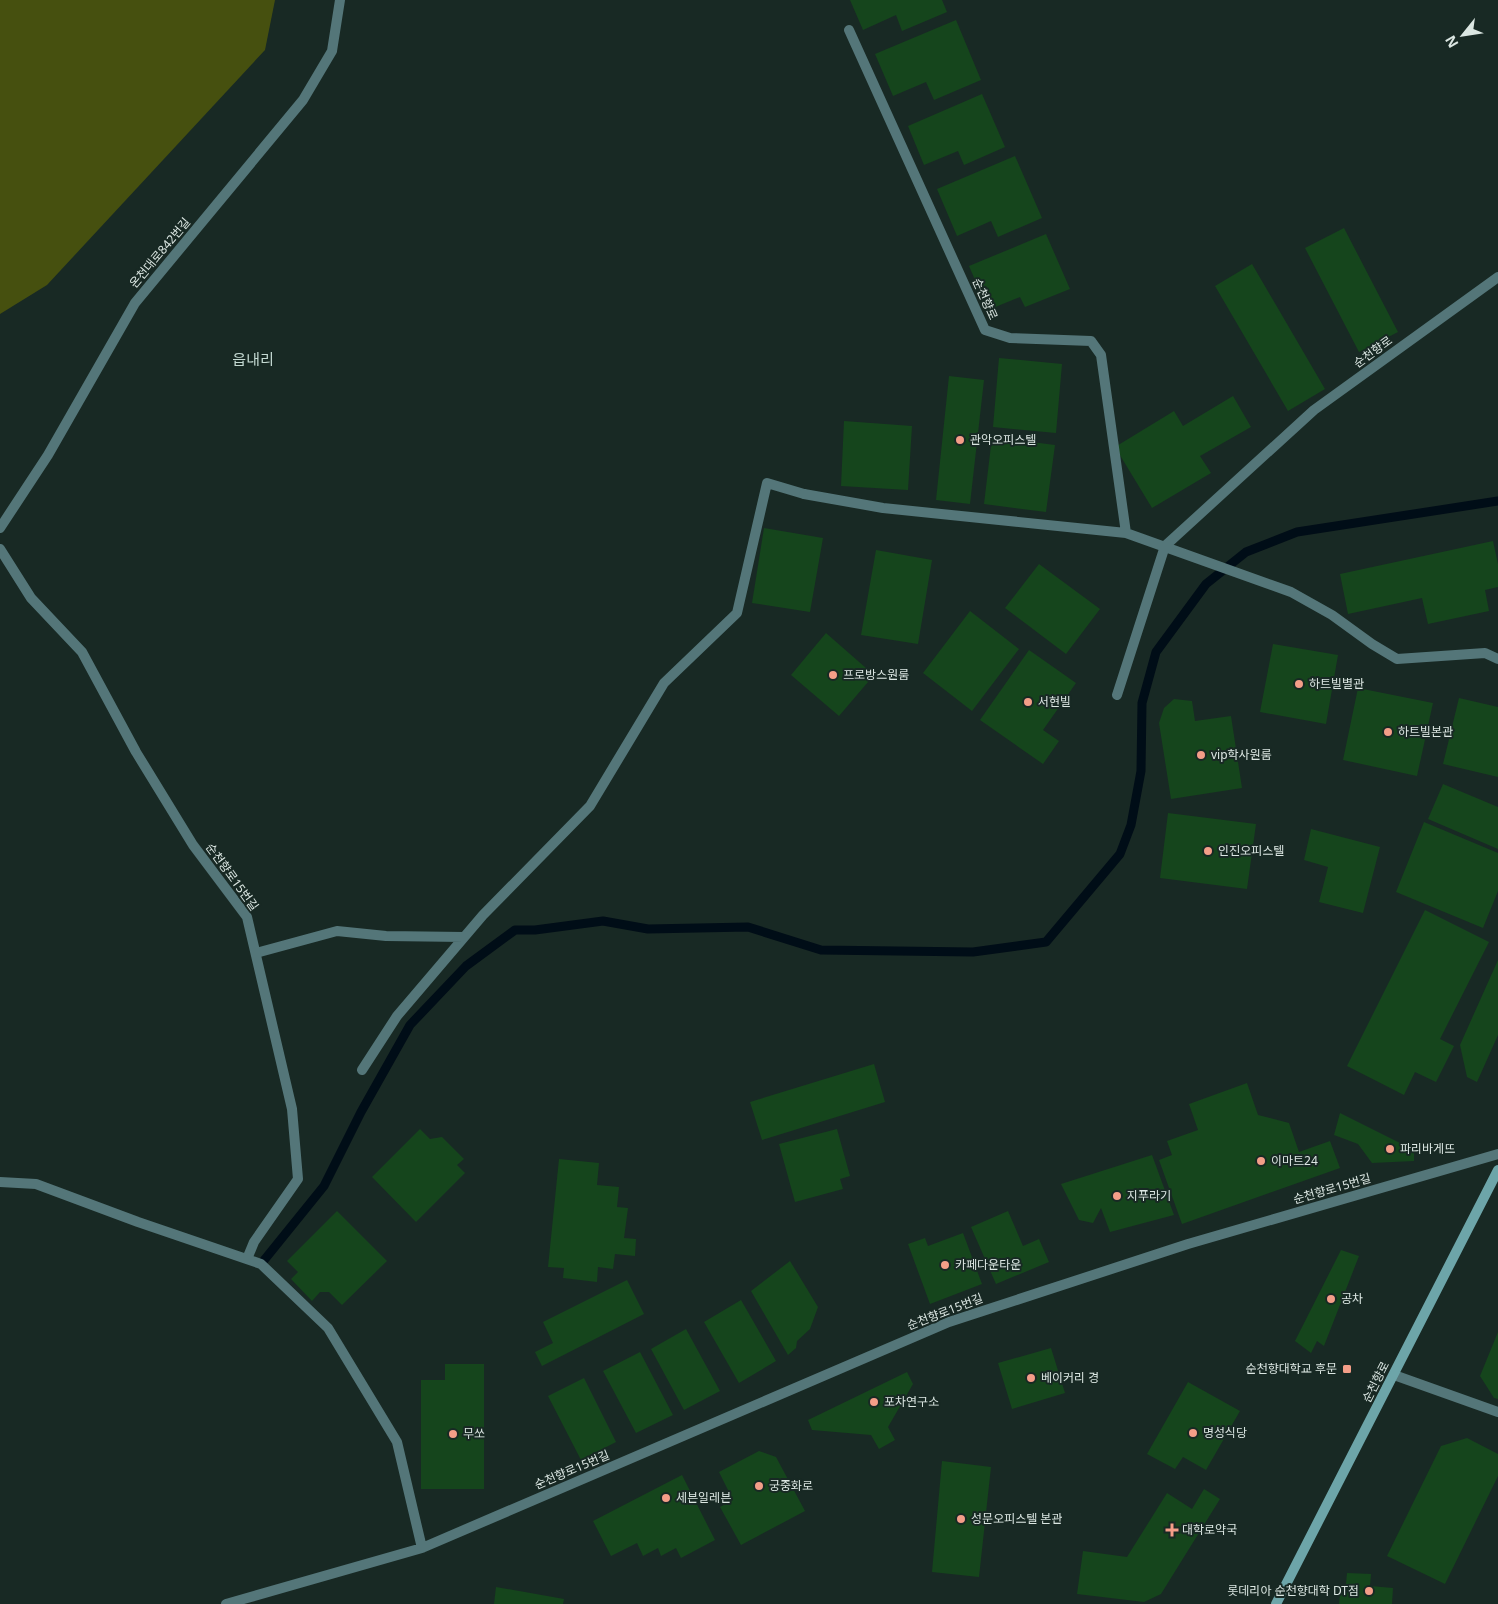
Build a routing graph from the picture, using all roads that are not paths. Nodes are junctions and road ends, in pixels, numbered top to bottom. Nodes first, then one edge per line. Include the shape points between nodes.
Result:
1 (340, 0) edge
2 (849, 30) dead end
3 (1498, 277) edge
4 (0, 528) edge
5 (1126, 533) junction
6 (1165, 546) junction
7 (0, 549) edge
8 (1498, 659) edge
9 (1117, 695) dead end
10 (464, 937) junction
11 (256, 953) junction
12 (362, 1070) dead end
13 (1498, 1154) edge
14 (1498, 1170) edge
15 (0, 1182) edge
16 (247, 1259) junction
17 (1394, 1375) junction
18 (1498, 1412) edge
19 (422, 1548) junction
20 (226, 1604) edge
21 (1276, 1604) edge

1 - 4 street, 온천대로842번길 via 332,51 303,100 135,303 48,455
2 - 5 street, 순천향로 via 985,330 1010,338 1091,341 1102,355
3 - 6 street, 순천향로 via 1314,410
5 - 6 street
5 - 10 street via 883,508 804,494 768,483 737,613 664,684 590,806
6 - 8 street via 1291,592 1397,659 1485,653
6 - 9 street
7 - 11 street, 순천향로15번길 via 31,598 82,652 136,752 193,845 247,916
10 - 11 street via 386,936 337,931
10 - 12 street via 397,1016
11 - 16 street, 순천향로15번길 via 292,1109 298,1179 254,1242
13 - 19 street, 순천향로15번길 via 1188,1244 949,1322
14 - 17 main road, 순천향로
15 - 16 street via 36,1184
16 - 19 street via 261,1264 328,1328 397,1442
17 - 18 street
17 - 21 main road, 순천향로
19 - 20 street, 순천향로15번길

